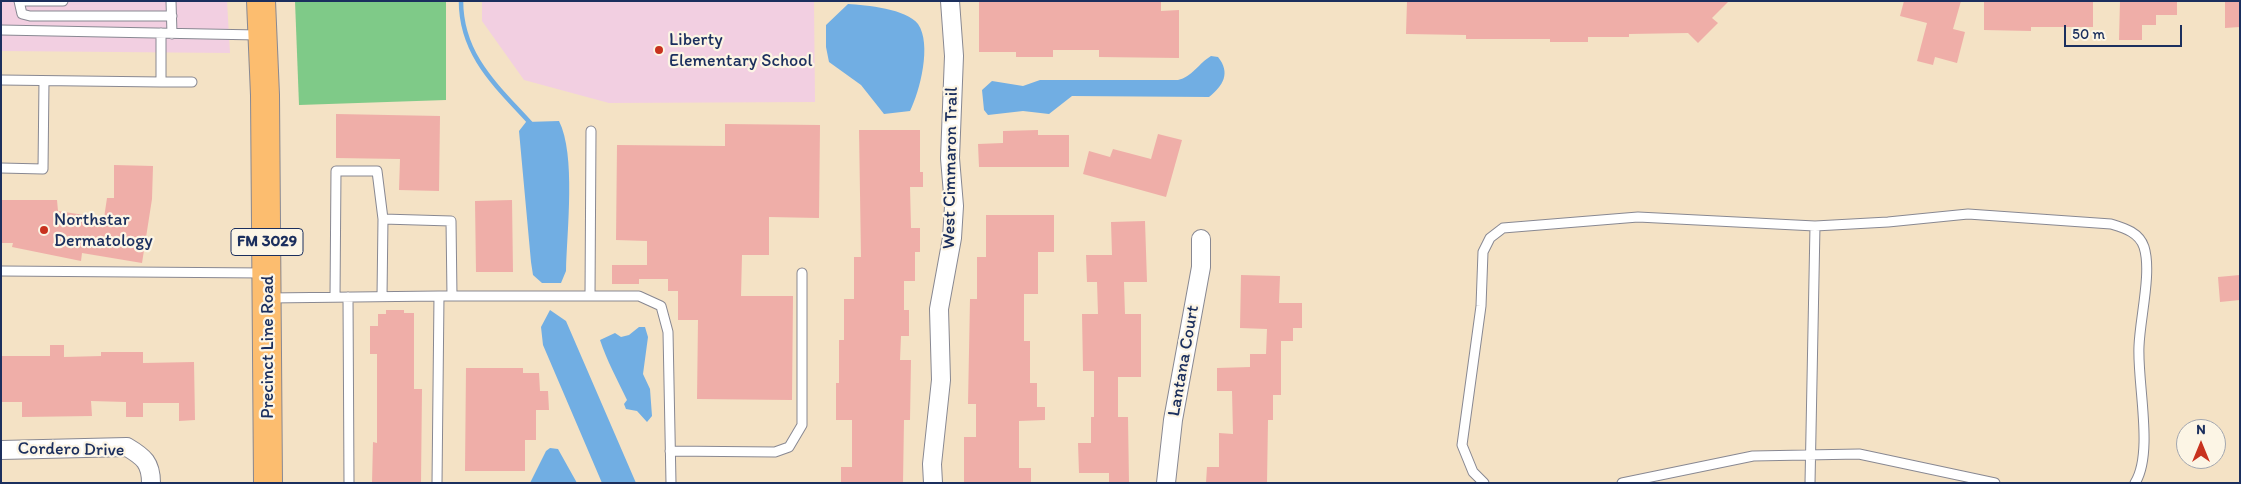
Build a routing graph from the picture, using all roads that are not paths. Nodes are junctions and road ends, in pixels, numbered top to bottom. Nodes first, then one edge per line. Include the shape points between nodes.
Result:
1 (19, 1) edge
2 (63, 1) edge
3 (171, 1) edge
4 (261, 1) edge
5 (950, 1) edge
6 (172, 16) junction
7 (1, 30) edge
8 (161, 33) junction
9 (172, 34) junction
10 (263, 35) junction
11 (1, 80) edge
12 (44, 81) junction
13 (161, 82) junction
14 (192, 82) dead end
15 (591, 131) dead end
16 (1, 168) edge
17 (382, 219) junction
18 (1816, 226) junction
19 (1201, 239) dead end
20 (1, 272) edge
21 (802, 273) dead end
22 (268, 285) junction
23 (590, 295) junction
24 (382, 296) junction
25 (438, 296) junction
26 (452, 296) junction
27 (335, 297) junction
28 (348, 297) junction
29 (1, 450) edge
30 (670, 451) junction
31 (1810, 456) junction
32 (151, 483) edge
33 (268, 483) edge
34 (349, 483) edge
35 (437, 483) edge
36 (671, 483) edge
37 (932, 483) edge
38 (1166, 483) edge
39 (1484, 483) edge
40 (1622, 483) edge
41 (1810, 483) edge
42 (1994, 483) edge
43 (2135, 483) edge

1 - 2 lane
1 - 6 lane via 22,14 30,16
3 - 6 lane
4 - 10 main road, Precinct Line Road / FM 3029
5 - 37 street, West Cimmaron Trail via 954,56 950,126 953,214 952,238 939,309 941,380
6 - 9 lane
7 - 8 lane
8 - 9 lane
8 - 13 lane
9 - 10 lane
10 - 22 main road, Precinct Line Road / FM 3029
11 - 12 lane
12 - 13 lane
12 - 16 lane via 43,168
13 - 14 lane
15 - 23 lane
17 - 24 lane
17 - 26 lane via 452,222
17 - 27 lane via 377,171 336,171
18 - 31 lane
18 - 39 lane via 1638,217 1529,224 1503,228 1490,238 1484,252 1481,306 1462,445 1473,472
18 - 43 lane via 1968,214 2111,224 2134,232 2144,246 2146,267 2139,348 2144,445 2140,474
19 - 38 street, Lantana Court via 1201,267 1174,411
20 - 22 lane
21 - 30 lane via 802,425 789,447 775,452
22 - 27 lane
22 - 33 main road, Precinct Line Road / FM 3029
23 - 26 lane
23 - 30 lane via 639,296 661,306 668,332
24 - 25 lane
24 - 28 lane
25 - 26 lane
25 - 35 lane
27 - 28 lane
28 - 34 lane
29 - 32 street, Cordero Drive via 127,447 140,455 151,469
30 - 36 lane
31 - 40 lane via 1753,456
31 - 41 lane
31 - 42 lane via 1859,454

